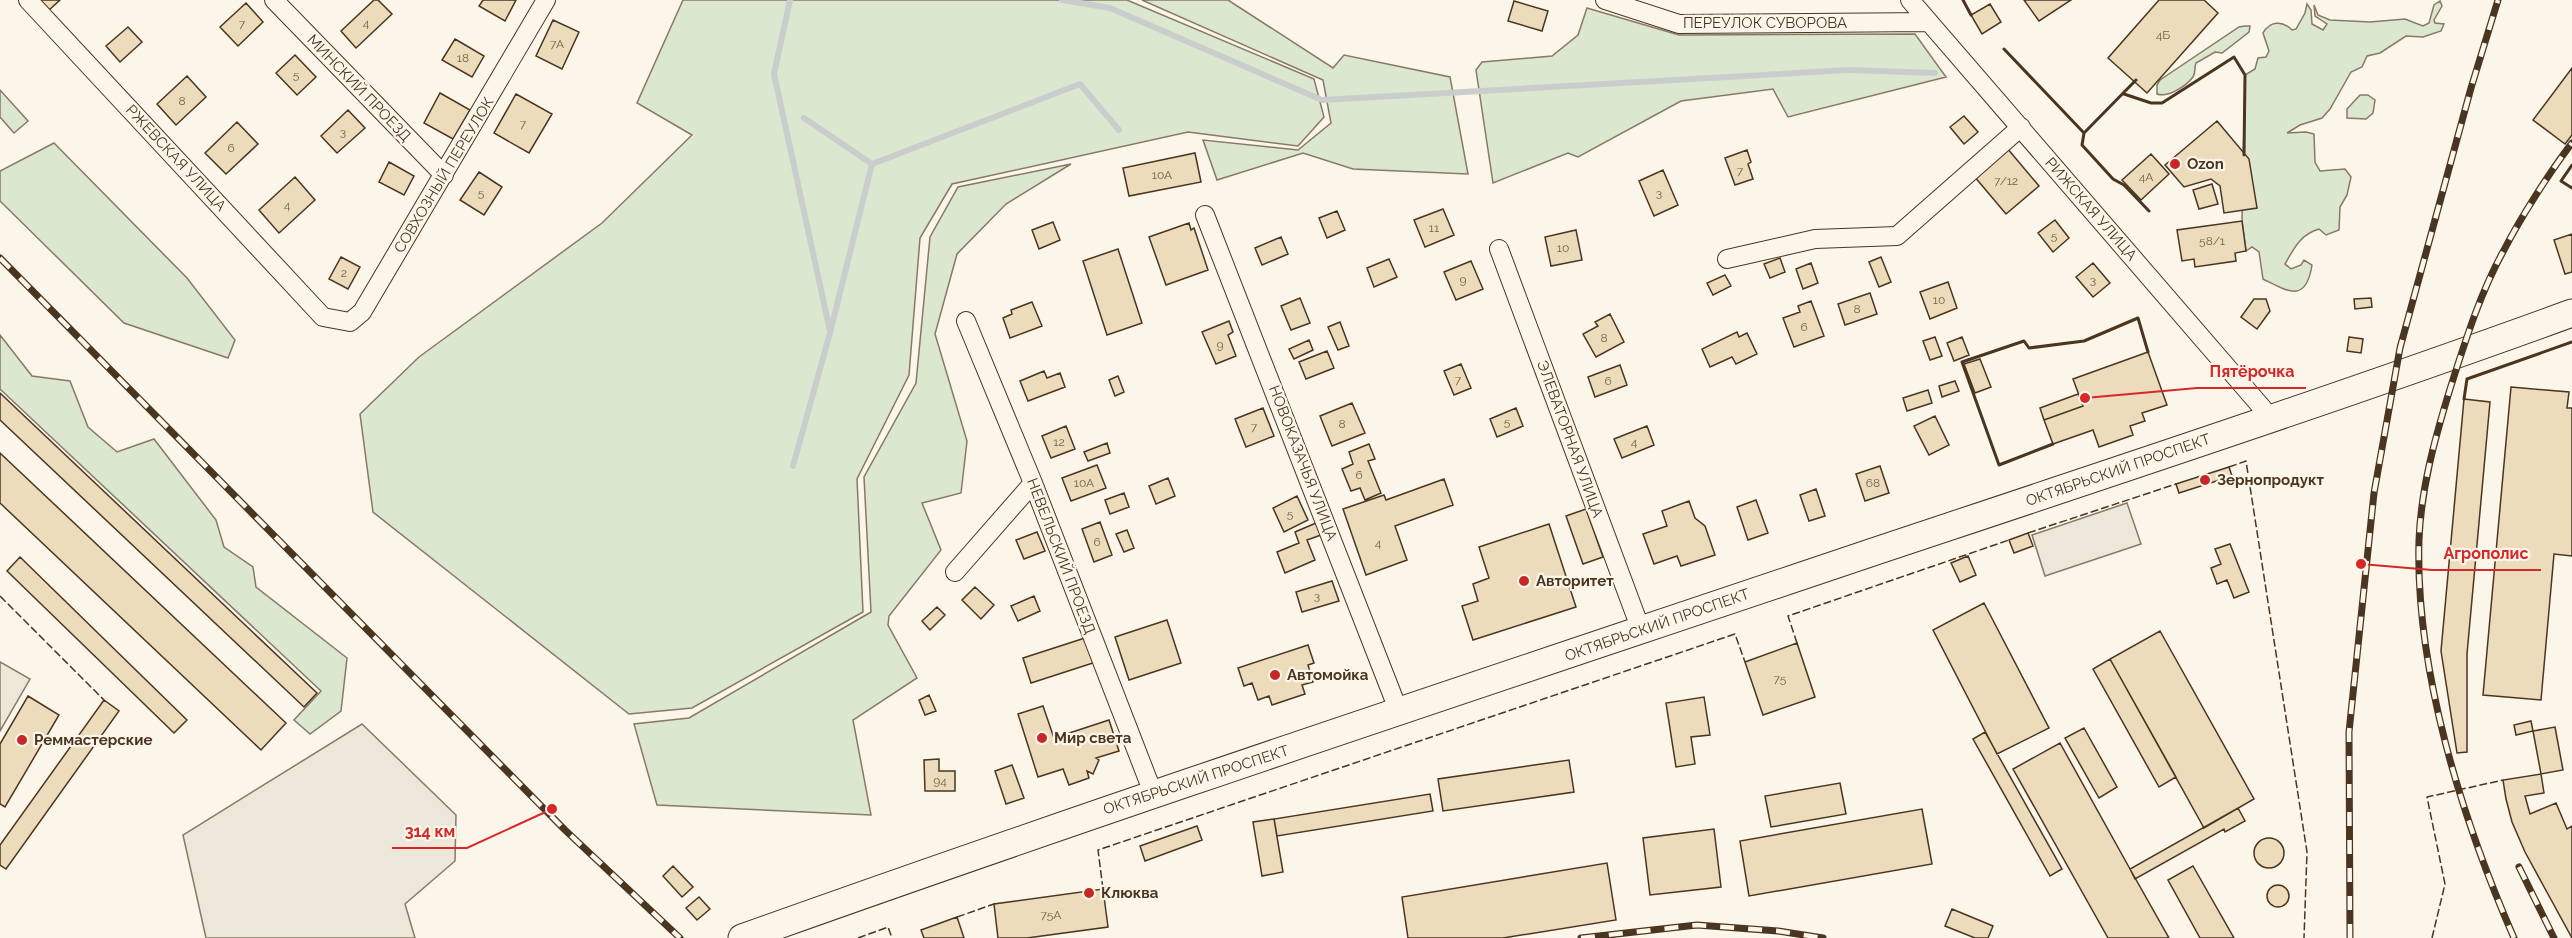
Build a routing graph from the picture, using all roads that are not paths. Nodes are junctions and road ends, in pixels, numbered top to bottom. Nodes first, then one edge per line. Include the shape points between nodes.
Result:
1 (28, 0) edge
2 (274, 0) edge
3 (546, 0) edge
4 (1605, 0) edge
5 (1910, 0) edge
6 (1929, 22) junction
7 (2021, 127) junction
8 (444, 176) junction
9 (1205, 215) dead end
10 (1499, 249) dead end
11 (1726, 259) dead end
12 (2572, 313) edge
13 (323, 317) joint
14 (966, 321) dead end
15 (2271, 418) junction
16 (1033, 483) junction
17 (955, 572) dead end
18 (1641, 630) junction
19 (1399, 712) junction
20 (1153, 793) junction
21 (742, 938) edge

1 - 13 street, РЖЕВСКАЯ УЛИЦА
2 - 8 street, МИНСКИЙ ПРОЕЗД
3 - 8 street, СОВХОЗНЫЙ ПЕРЕУЛОК
4 - 6 street, ПЕРЕУЛОК СУВОРОВА via 1679,24
5 - 6 street, РИЖСКАЯ УЛИЦА
6 - 7 street, РИЖСКАЯ УЛИЦА
7 - 11 street via 1897,236 1815,239
7 - 15 street, РИЖСКАЯ УЛИЦА
8 - 13 street, СОВХОЗНЫЙ ПЕРЕУЛОК via 362,312 350,322
9 - 19 street, НОВОКАЗАЧЬЯ УЛИЦА
10 - 18 street, ЭЛЕВАТОРНАЯ УЛИЦА
12 - 15 main road, ОКТЯБРЬСКИЙ ПРОСПЕКТ
14 - 16 street, НЕВЕЛЬСКИЙ ПРОЕЗД
15 - 18 main road, ОКТЯБРЬСКИЙ ПРОСПЕКТ
16 - 17 street
16 - 20 street, НЕВЕЛЬСКИЙ ПРОЕЗД
18 - 19 main road, ОКТЯБРЬСКИЙ ПРОСПЕКТ
19 - 20 main road, ОКТЯБРЬСКИЙ ПРОСПЕКТ
20 - 21 main road, ОКТЯБРЬСКИЙ ПРОСПЕКТ

